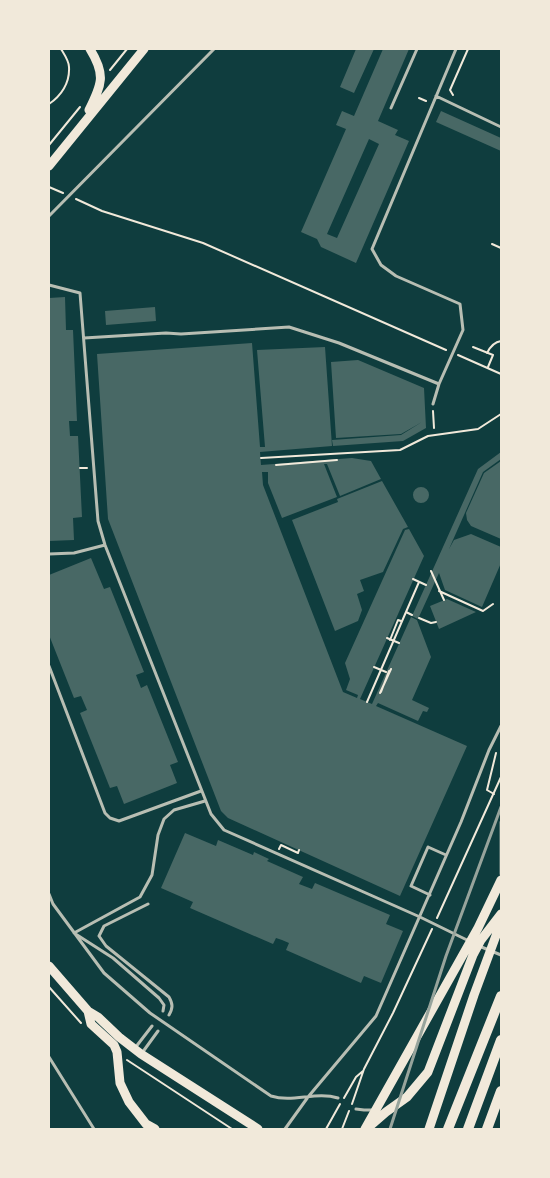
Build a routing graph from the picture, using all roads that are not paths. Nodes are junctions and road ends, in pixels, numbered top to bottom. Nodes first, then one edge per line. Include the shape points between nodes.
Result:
1 (90, 49) edge
2 (144, 49) edge
3 (214, 49) edge
4 (417, 49) edge
5 (456, 49) edge
6 (436, 96) junction
7 (391, 108) dead end
8 (82, 124) junction
9 (501, 127) edge
10 (49, 166) edge
11 (49, 216) edge
12 (49, 285) edge
13 (84, 338) junction
14 (439, 384) junction
15 (433, 404) road end
16 (105, 545) junction
17 (49, 554) edge
18 (49, 666) edge
19 (501, 726) edge
20 (201, 791) junction
21 (205, 801) junction
22 (446, 855) junction
23 (501, 880) edge
24 (49, 894) edge
25 (430, 895) junction
26 (148, 904) dead end
27 (501, 914) edge
28 (420, 918) junction
29 (501, 922) edge
30 (74, 932) junction
31 (501, 956) edge
32 (49, 966) edge
33 (501, 996) edge
34 (88, 1011) junction
35 (163, 1011) dead end
36 (170, 1015) dead end
37 (152, 1026) dead end
38 (158, 1031) dead end
39 (501, 1040) edge
40 (138, 1051) junction
41 (49, 1057) edge
42 (501, 1091) edge
43 (308, 1097) junction
44 (338, 1098) dead end
45 (356, 1108) dead end
46 (376, 1109) junction
47 (94, 1129) edge
48 (155, 1129) edge
49 (258, 1129) edge
50 (285, 1129) edge
51 (366, 1129) edge
52 (429, 1129) edge
53 (448, 1129) edge
54 (468, 1129) edge
55 (487, 1129) edge

1 - 8 main road via 101,81
2 - 8 main road
3 - 11 lane
4 - 7 lane
5 - 6 lane
6 - 9 lane
6 - 14 lane via 372,249 381,265 396,276 460,304 463,330
8 - 10 main road
12 - 13 lane via 80,293
13 - 14 lane via 290,327 339,343
13 - 16 lane via 98,521
14 - 15 lane
16 - 17 lane via 74,554
16 - 20 lane
18 - 20 lane via 105,813 110,818 119,822
19 - 22 lane
20 - 21 lane
21 - 28 lane via 210,814 224,830
21 - 30 lane via 174,810 164,819 158,835 152,875 140,897
22 - 25 lane
22 - 25 lane via 428,847 411,886
23 - 46 main road via 478,928
24 - 30 lane
25 - 28 lane
26 - 36 lane via 104,926 99,936 106,946 169,998 172,1002
27 - 51 main road via 481,940 422,1082
28 - 31 lane
28 - 43 lane via 376,1016
29 - 52 main road
30 - 35 lane via 113,958 160,998
30 - 43 lane via 104,973 150,1013 271,1096 281,1099
32 - 34 main road
33 - 53 highway
34 - 40 main road
34 - 48 main road via 91,1024 114,1045 120,1083 129,1102 146,1124
37 - 40 lane
38 - 40 lane
39 - 54 highway
40 - 49 main road
41 - 47 lane
42 - 55 highway
43 - 44 lane via 328,1095
43 - 50 lane
45 - 46 lane
46 - 51 main road

